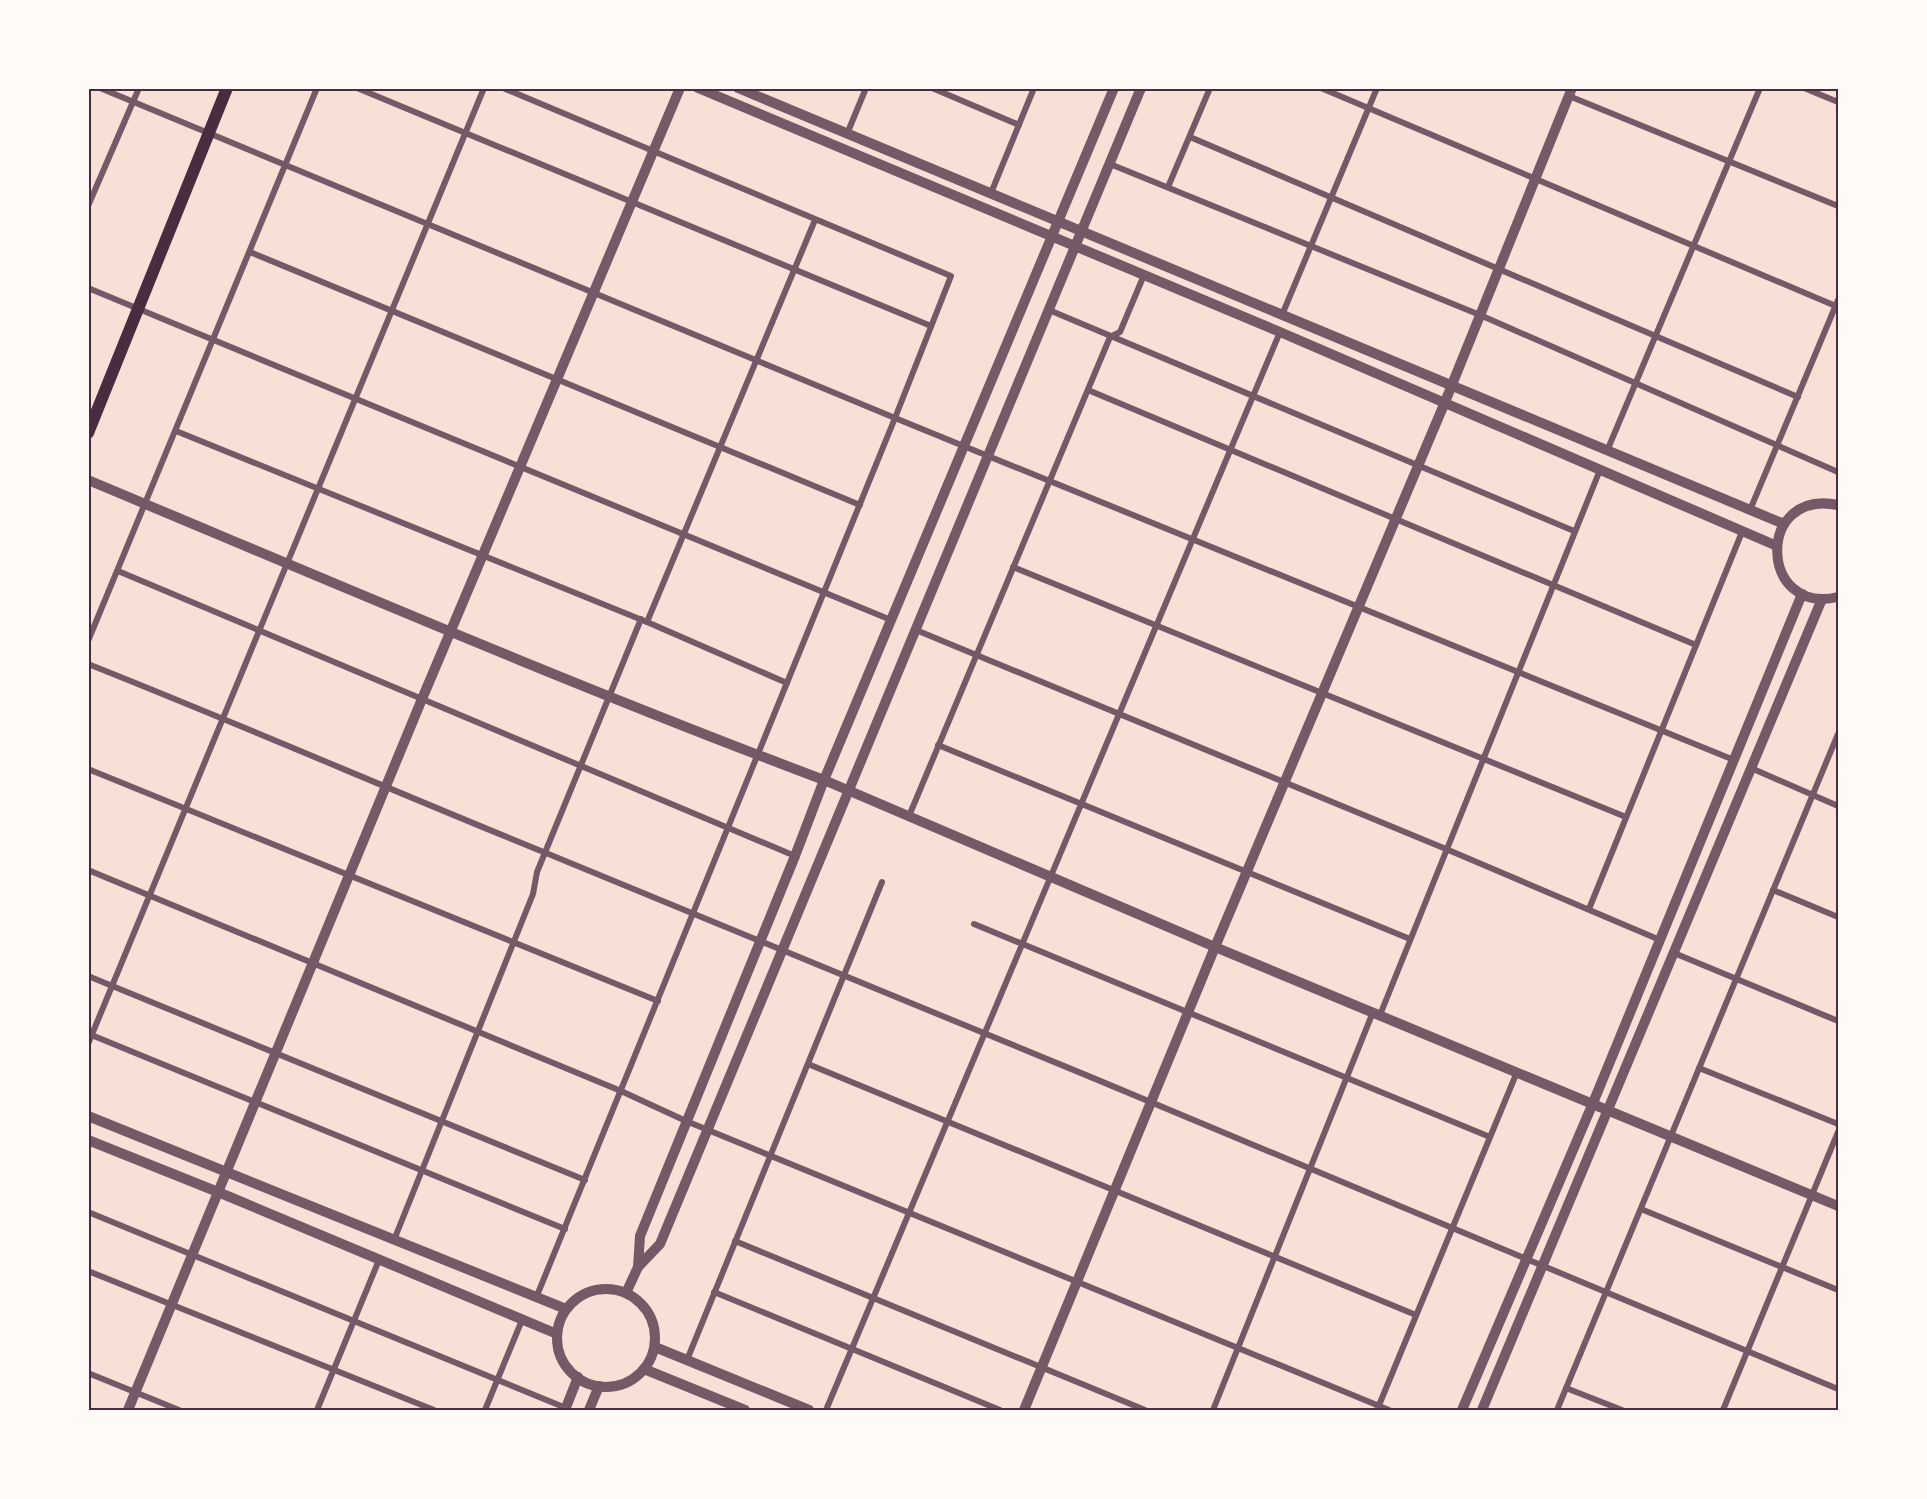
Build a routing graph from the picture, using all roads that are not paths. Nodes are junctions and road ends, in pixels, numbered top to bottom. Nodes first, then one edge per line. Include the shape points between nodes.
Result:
1 (100, 88) edge
2 (139, 88) edge
3 (228, 88) edge
4 (317, 88) edge
5 (357, 88) edge
6 (484, 88) edge
7 (503, 88) edge
8 (681, 88) edge
9 (698, 88) edge
10 (738, 88) edge
11 (866, 88) edge
12 (932, 88) edge
13 (1034, 88) edge
14 (1114, 88) edge
15 (1141, 88) edge
16 (1210, 88) edge
17 (1321, 88) edge
18 (1377, 88) edge
19 (1760, 88) edge
20 (1804, 88) edge
21 (1570, 91) edge
22 (133, 102) junction
23 (1839, 102) edge
24 (1369, 109) junction
25 (1019, 124) junction
26 (466, 133) junction
27 (209, 134) junction
28 (847, 134) junction
29 (1190, 137) junction
30 (654, 152) junction
31 (1729, 161) junction
32 (1110, 164) junction
33 (286, 166) junction
34 (1535, 179) junction
35 (92, 188) edge
36 (1168, 188) junction
37 (991, 193) junction
38 (1331, 198) junction
39 (632, 202) junction
40 (88, 206) edge
41 (1839, 206) edge
42 (815, 220) junction
43 (1060, 222) junction
44 (428, 225) junction
45 (1082, 231) junction
46 (1054, 236) junction
47 (1076, 245) junction
48 (1311, 246) junction
49 (1694, 246) junction
50 (250, 252) junction
51 (794, 269) junction
52 (1498, 270) junction
53 (1144, 275) junction
54 (88, 288) edge
55 (594, 293) junction
56 (1838, 305) edge
57 (139, 309) junction
58 (1049, 310) junction
59 (392, 311) junction
60 (1282, 315) junction
61 (1480, 315) junction
62 (931, 326) junction
63 (1280, 332) junction
64 (1656, 336) junction
65 (1110, 337) junction
66 (214, 340) junction
67 (756, 360) junction
68 (557, 379) junction
69 (1636, 383) junction
70 (1451, 386) junction
71 (1088, 390) junction
72 (1253, 397) junction
73 (1798, 397) junction
74 (356, 398) junction
75 (1445, 402) junction
76 (895, 418) junction
77 (176, 431) junction
78 (88, 433) edge
79 (1778, 445) junction
80 (720, 446) junction
81 (965, 446) junction
82 (1231, 450) junction
83 (1607, 451) junction
84 (988, 456) junction
85 (520, 466) junction
86 (1418, 466) junction
87 (1600, 470) junction
88 (1839, 472) edge
89 (88, 480) edge
90 (1050, 481) junction
91 (319, 489) junction
92 (1838, 502) edge
93 (146, 504) junction
94 (860, 505) junction
95 (1750, 510) junction
96 (1396, 518) junction
97 (1784, 524) junction
98 (1574, 531) junction
99 (1742, 532) junction
100 (684, 534) junction
101 (1193, 539) junction
102 (1777, 546) junction
103 (483, 555) junction
104 (288, 563) junction
105 (1013, 567) junction
106 (118, 571) junction
107 (1552, 584) junction
108 (824, 592) junction
109 (1802, 594) junction
110 (1839, 597) edge
111 (1822, 599) junction
112 (1359, 606) junction
113 (644, 620) junction
114 (891, 620) junction
115 (1156, 626) junction
116 (915, 630) junction
117 (260, 631) junction
118 (451, 631) junction
119 (88, 641) edge
120 (1696, 645) junction
121 (976, 655) junction
122 (88, 664) edge
123 (1518, 671) junction
124 (787, 683) junction
125 (1322, 693) junction
126 (610, 695) junction
127 (422, 699) junction
128 (1119, 714) junction
129 (223, 717) junction
130 (1662, 729) junction
131 (1839, 734) edge
132 (938, 745) junction
133 (758, 755) junction
134 (1482, 758) junction
135 (1734, 760) junction
136 (581, 766) junction
137 (1751, 768) junction
138 (88, 769) edge
139 (824, 780) junction
140 (1284, 782) junction
141 (386, 787) junction
142 (849, 790) junction
143 (1813, 795) junction
144 (1082, 804) junction
145 (1839, 806) edge
146 (186, 809) junction
147 (909, 816) junction
148 (1626, 817) junction
149 (728, 828) junction
150 (1446, 849) junction
151 (546, 853) junction
152 (795, 856) junction
153 (88, 870) edge
154 (1246, 872) junction
155 (349, 875) junction
156 (1051, 877) junction
157 (882, 882) dead end
158 (1773, 890) junction
159 (150, 895) junction
160 (1589, 909) junction
161 (694, 912) junction
162 (1839, 917) edge
163 (975, 924) dead end
164 (761, 939) junction
165 (1410, 939) junction
166 (1660, 940) junction
167 (513, 942) junction
168 (1023, 944) junction
169 (1215, 946) junction
170 (783, 948) junction
171 (1674, 953) junction
172 (313, 963) junction
173 (845, 974) junction
174 (88, 976) edge
175 (1736, 979) junction
176 (113, 986) junction
177 (658, 1001) junction
178 (1188, 1012) junction
179 (1377, 1014) junction
180 (1839, 1021) edge
181 (478, 1032) junction
182 (986, 1033) junction
183 (90, 1034) edge
184 (88, 1044) edge
185 (276, 1052) junction
186 (808, 1064) junction
187 (1700, 1068) junction
188 (1517, 1071) junction
189 (1347, 1078) junction
190 (621, 1091) junction
191 (255, 1102) junction
192 (1151, 1102) junction
193 (1593, 1103) junction
194 (1608, 1109) junction
195 (88, 1116) edge
196 (442, 1120) junction
197 (686, 1121) junction
198 (948, 1122) junction
199 (1839, 1124) edge
200 (708, 1129) junction
201 (1839, 1132) edge
202 (1671, 1136) junction
203 (1490, 1137) junction
204 (88, 1140) edge
205 (771, 1155) junction
206 (1311, 1169) junction
207 (422, 1170) junction
208 (226, 1172) junction
209 (585, 1180) junction
210 (1114, 1190) junction
211 (218, 1192) junction
212 (1812, 1195) junction
213 (1839, 1206) edge
214 (1641, 1209) junction
215 (88, 1212) edge
216 (910, 1212) junction
217 (1452, 1228) junction
218 (565, 1229) junction
219 (394, 1240) junction
220 (735, 1241) junction
221 (192, 1255) junction
222 (1275, 1256) junction
223 (379, 1260) junction
224 (1526, 1260) junction
225 (638, 1267) junction
226 (1542, 1267) junction
227 (1782, 1267) junction
228 (88, 1271) edge
229 (1077, 1281) junction
230 (1839, 1290) edge
231 (714, 1292) junction
232 (1606, 1292) junction
233 (626, 1293) junction
234 (536, 1298) junction
235 (874, 1299) junction
236 (172, 1305) junction
237 (566, 1310) junction
238 (1416, 1315) junction
239 (522, 1320) junction
240 (354, 1321) junction
241 (557, 1334) junction
242 (655, 1347) junction
243 (1238, 1348) junction
244 (852, 1349) junction
245 (1748, 1351) junction
246 (687, 1360) junction
247 (1041, 1368) junction
248 (644, 1369) junction
249 (334, 1370) junction
250 (88, 1373) edge
251 (578, 1377) junction
252 (498, 1380) junction
253 (599, 1386) junction
254 (1566, 1388) junction
255 (1839, 1389) edge
256 (136, 1393) junction
257 (1378, 1408) edge
258 (566, 1409) edge
259 (128, 1410) edge
260 (179, 1410) edge
261 (317, 1410) edge
262 (434, 1410) edge
263 (485, 1410) edge
264 (589, 1410) edge
265 (745, 1410) edge
266 (809, 1410) edge
267 (826, 1410) edge
268 (1000, 1410) edge
269 (1024, 1410) edge
270 (1145, 1410) edge
271 (1213, 1410) edge
272 (1389, 1410) edge
273 (1462, 1410) edge
274 (1482, 1410) edge
275 (1557, 1410) edge
276 (1622, 1410) edge
277 (1723, 1410) edge

1 - 22 street
2 - 22 street
3 - 27 main road
4 - 33 street
5 - 26 street
6 - 26 street
7 - 30 street
8 - 30 street
9 - 46 street
10 - 28 street
11 - 28 street
12 - 25 street
13 - 25 street
14 - 43 street
15 - 32 street
16 - 29 street
17 - 24 street
18 - 24 street
19 - 31 street
20 - 23 street
21 - 31 street
21 - 34 street
22 - 27 street
22 - 35 street
24 - 34 street
24 - 38 street
25 - 37 street
26 - 39 street
26 - 44 street
27 - 33 street
27 - 57 main road
28 - 37 street
29 - 36 street
29 - 38 street
30 - 39 street
30 - 42 street
31 - 41 street
31 - 49 street
32 - 36 street
32 - 45 street
33 - 44 street
33 - 50 street
34 - 49 street
34 - 52 street
35 - 40 street
36 - 48 street
37 - 43 street
38 - 48 street
38 - 52 street
39 - 51 street
39 - 55 street
42 - 51 street
42 - 62 street via 951,276
43 - 45 street
43 - 46 street
44 - 55 street
44 - 59 street
45 - 47 street
45 - 60 street
46 - 47 street
46 - 81 street
47 - 53 street
47 - 58 street
48 - 60 street
48 - 61 street
49 - 56 street
49 - 64 street
50 - 59 street
50 - 66 street
51 - 62 street
51 - 67 street
52 - 61 street
52 - 64 street
53 - 63 street
53 - 65 street via 1120,332
54 - 57 street
55 - 67 street
55 - 68 street
56 - 73 street
57 - 66 street
57 - 78 main road
58 - 65 street
58 - 84 street
59 - 68 street
59 - 74 street
60 - 70 street
61 - 69 street
61 - 70 street
62 - 76 street
63 - 72 street
63 - 75 street
64 - 69 street
64 - 73 street
65 - 71 street
65 - 72 street
66 - 74 street
66 - 77 street
67 - 76 street
67 - 80 street
68 - 80 street
68 - 85 street
69 - 79 street
69 - 83 street
70 - 75 street
70 - 83 street
71 - 82 street
71 - 90 street
72 - 82 street
72 - 86 street
73 - 79 street
74 - 85 street
74 - 91 street
75 - 86 street
75 - 87 street
76 - 81 street
76 - 94 street
77 - 91 street
77 - 93 street
79 - 88 street
79 - 95 street
80 - 94 street
80 - 100 street
81 - 84 street
81 - 114 street
82 - 96 street
82 - 101 street
83 - 95 street
84 - 90 street
84 - 116 street
85 - 100 street
85 - 103 street
86 - 96 street
86 - 98 street
87 - 98 street
87 - 99 street
89 - 93 street
90 - 101 street
90 - 105 street
91 - 103 street
91 - 104 street
92 - 97 street via 1810,504
93 - 104 street
93 - 106 street
94 - 108 street
95 - 97 street
96 - 107 street
96 - 112 street
97 - 102 street
98 - 107 street
99 - 102 street
99 - 120 street
100 - 108 street
100 - 113 street
101 - 112 street
101 - 115 street
102 - 109 street via 1780,571 1789,585
103 - 113 street
103 - 118 street
104 - 117 street
104 - 118 street
105 - 115 street
105 - 121 street
106 - 117 street
106 - 119 street
107 - 120 street
107 - 123 street
108 - 114 street
108 - 124 street
109 - 111 street
109 - 135 street
110 - 111 street
111 - 137 street
112 - 123 street
112 - 125 street
113 - 124 street
113 - 126 street
114 - 139 street
115 - 125 street
115 - 128 street
116 - 121 street
116 - 142 street
117 - 127 street
117 - 129 street
118 - 126 street
118 - 127 street
120 - 130 street
121 - 128 street
121 - 132 street
122 - 129 street
123 - 130 street
123 - 134 street
124 - 133 street
125 - 134 street
125 - 140 street
126 - 133 street
126 - 136 street
127 - 136 street
127 - 141 street
128 - 140 street
128 - 144 street
129 - 141 street
129 - 146 street
130 - 135 street
130 - 148 street
131 - 143 street
132 - 144 street
132 - 147 street
133 - 139 street
133 - 149 street
134 - 148 street
134 - 150 street
135 - 166 street
136 - 149 street
136 - 151 street
137 - 143 street
137 - 171 street
138 - 146 street
139 - 142 street
139 - 152 street
140 - 150 street
140 - 154 street
141 - 151 street
141 - 155 street
142 - 147 street
142 - 170 street
143 - 145 street
143 - 158 street
144 - 154 street
144 - 156 street
146 - 155 street
146 - 159 street
147 - 156 street
148 - 160 street
149 - 152 street
149 - 161 street
150 - 160 street
150 - 165 street
151 - 161 street
151 - 167 street
152 - 164 street
153 - 159 street
154 - 165 street
154 - 169 street
155 - 167 street
155 - 172 street
156 - 168 street
156 - 169 street
157 - 173 street
158 - 162 street
158 - 175 street
159 - 172 street
159 - 176 street
160 - 166 street
161 - 164 street
161 - 177 street
163 - 168 street
164 - 170 street
164 - 197 street
165 - 179 street
166 - 193 street
167 - 177 street
167 - 181 street
168 - 178 street
168 - 182 street
169 - 178 street
169 - 179 street
170 - 173 street
170 - 200 street
171 - 175 street
171 - 194 street
172 - 181 street
172 - 185 street
173 - 182 street
173 - 186 street
174 - 176 street
175 - 180 street
175 - 187 street
176 - 183 street
176 - 185 street
177 - 190 street
178 - 189 street
178 - 192 street
179 - 188 street
179 - 189 street
181 - 190 street
181 - 196 street
182 - 192 street
182 - 198 street
183 - 184 street
183 - 191 street
185 - 191 street
185 - 196 street
186 - 198 street
186 - 205 street
187 - 199 street
187 - 202 street
188 - 193 street
188 - 203 street
189 - 203 street
189 - 206 street
190 - 197 street
190 - 209 street
191 - 207 street
191 - 208 street
192 - 206 street
192 - 210 street
193 - 194 street
193 - 224 street
194 - 202 street
194 - 226 street
195 - 208 street
196 - 207 street
196 - 209 street
197 - 200 street
197 - 225 street via 640,1236
198 - 210 street
198 - 216 street
200 - 205 street
200 - 225 street via 660,1244
201 - 212 street
202 - 212 street
202 - 214 street
203 - 217 street
204 - 211 street
205 - 216 street
205 - 220 street
206 - 217 street
206 - 222 street
207 - 218 street
207 - 219 street
208 - 211 street
208 - 219 street
209 - 218 street
210 - 222 street
210 - 229 street
211 - 221 street
211 - 223 street
212 - 213 street
212 - 227 street
214 - 227 street
214 - 232 street
215 - 221 street
216 - 229 street
216 - 235 street
217 - 224 street
217 - 238 street
218 - 234 street
219 - 234 street
220 - 231 street
220 - 235 street
221 - 236 street
221 - 240 street
222 - 238 street
222 - 243 street
223 - 239 street
223 - 240 street
224 - 226 street
224 - 273 street
225 - 233 street
226 - 232 street
226 - 274 street
227 - 230 street
227 - 245 street
228 - 236 street
229 - 243 street
229 - 247 street
231 - 244 street
231 - 246 street
232 - 245 street
232 - 254 street
233 - 237 street via 600,1289 575,1300
233 - 242 street via 650,1315
234 - 237 street
235 - 244 street
235 - 247 street
236 - 249 street
236 - 256 street
237 - 241 street
238 - 257 street
239 - 241 street
239 - 252 street
240 - 249 street
240 - 252 street
241 - 251 street via 559,1352 568,1369
242 - 246 street
242 - 248 street
243 - 257 street
243 - 271 street
244 - 267 street
244 - 268 street
245 - 255 street
245 - 277 street
246 - 266 street
247 - 269 street
247 - 270 street
248 - 253 street via 624,1384
248 - 265 street
249 - 261 street
249 - 262 street
250 - 256 street
251 - 253 street
251 - 258 street
252 - 258 street
252 - 263 street
253 - 264 street
254 - 275 street
254 - 276 street
256 - 259 street
256 - 260 street
257 - 272 street

